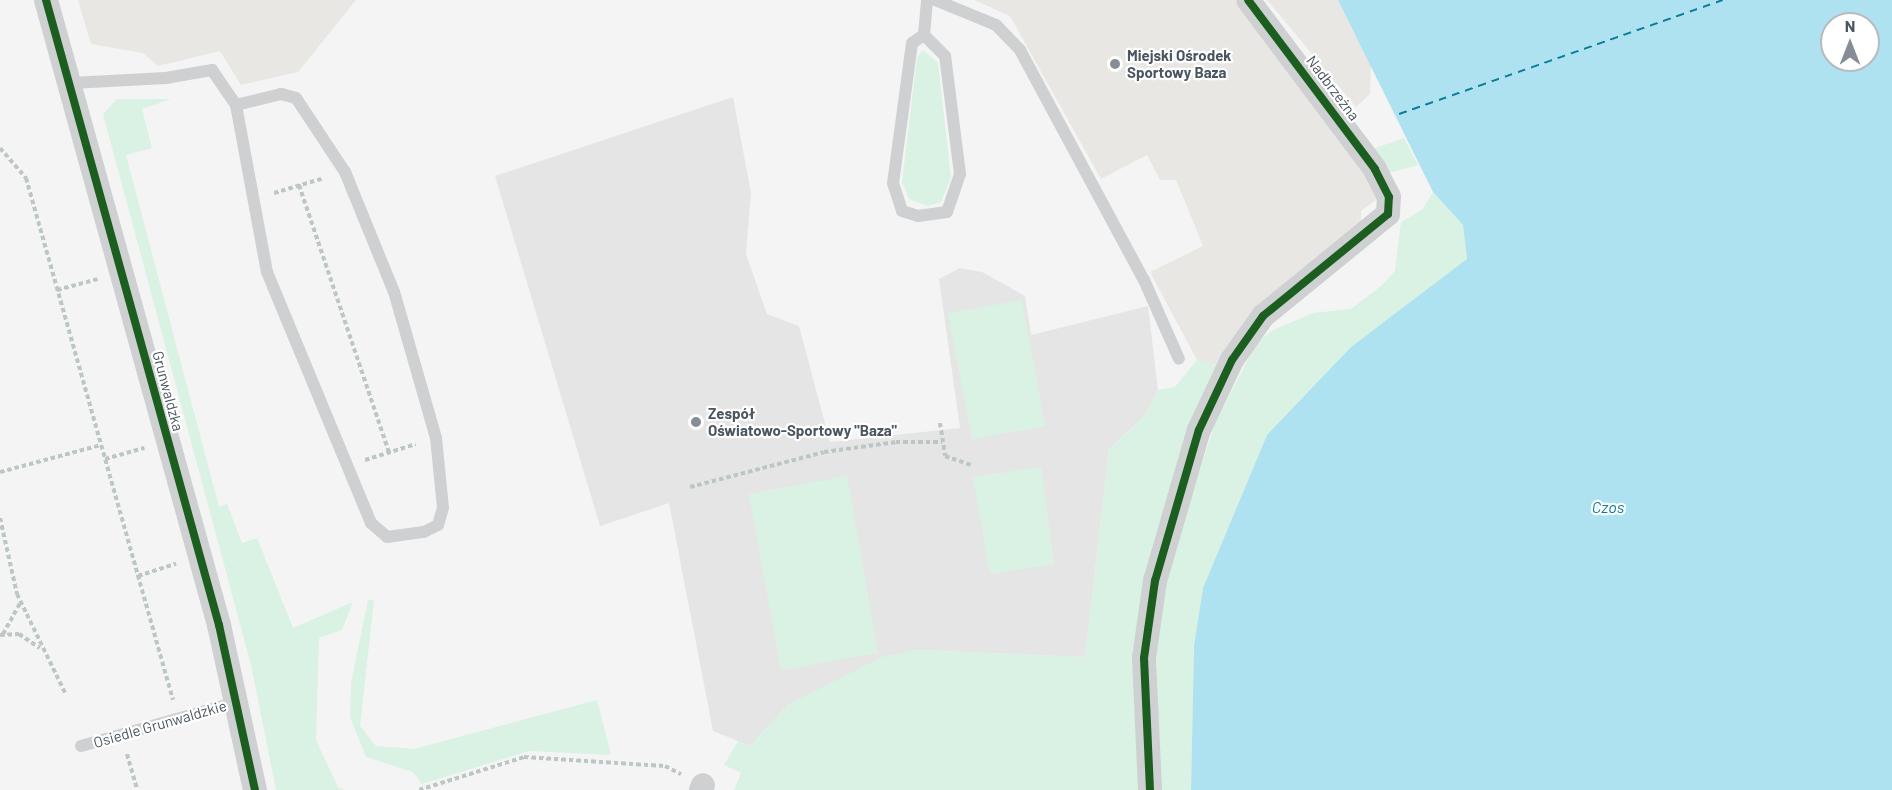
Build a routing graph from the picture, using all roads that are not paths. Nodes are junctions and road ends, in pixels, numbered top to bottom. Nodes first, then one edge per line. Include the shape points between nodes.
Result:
1 (46, 0) edge
2 (927, 0) edge
3 (934, 0) edge
4 (1248, 0) edge
5 (924, 35) junction
6 (71, 83) junction
7 (236, 105) junction
8 (1179, 359) dead end
9 (239, 701) junction
10 (81, 746) dead end
11 (255, 790) edge
12 (1150, 790) edge

1 - 6 street, Grunwaldzka
2 - 5 lane
3 - 8 lane via 996,25 1020,50 1144,280
4 - 12 street, Nadbrzeżna via 1350,133 1389,196 1383,221 1263,316 1232,360 1199,430 1155,581 1144,658
5 - 5 lane via 945,56 960,174 947,212 918,216 902,211 893,183 912,43
6 - 7 lane via 166,78 212,69
6 - 9 street, Grunwaldzka
7 - 7 lane via 267,272 345,467 371,523 387,537 424,532 438,525 443,508 436,438 394,292 345,172 296,98 281,94
9 - 10 lane, Osiedle Grunwaldzkie
9 - 11 street, Grunwaldzka

